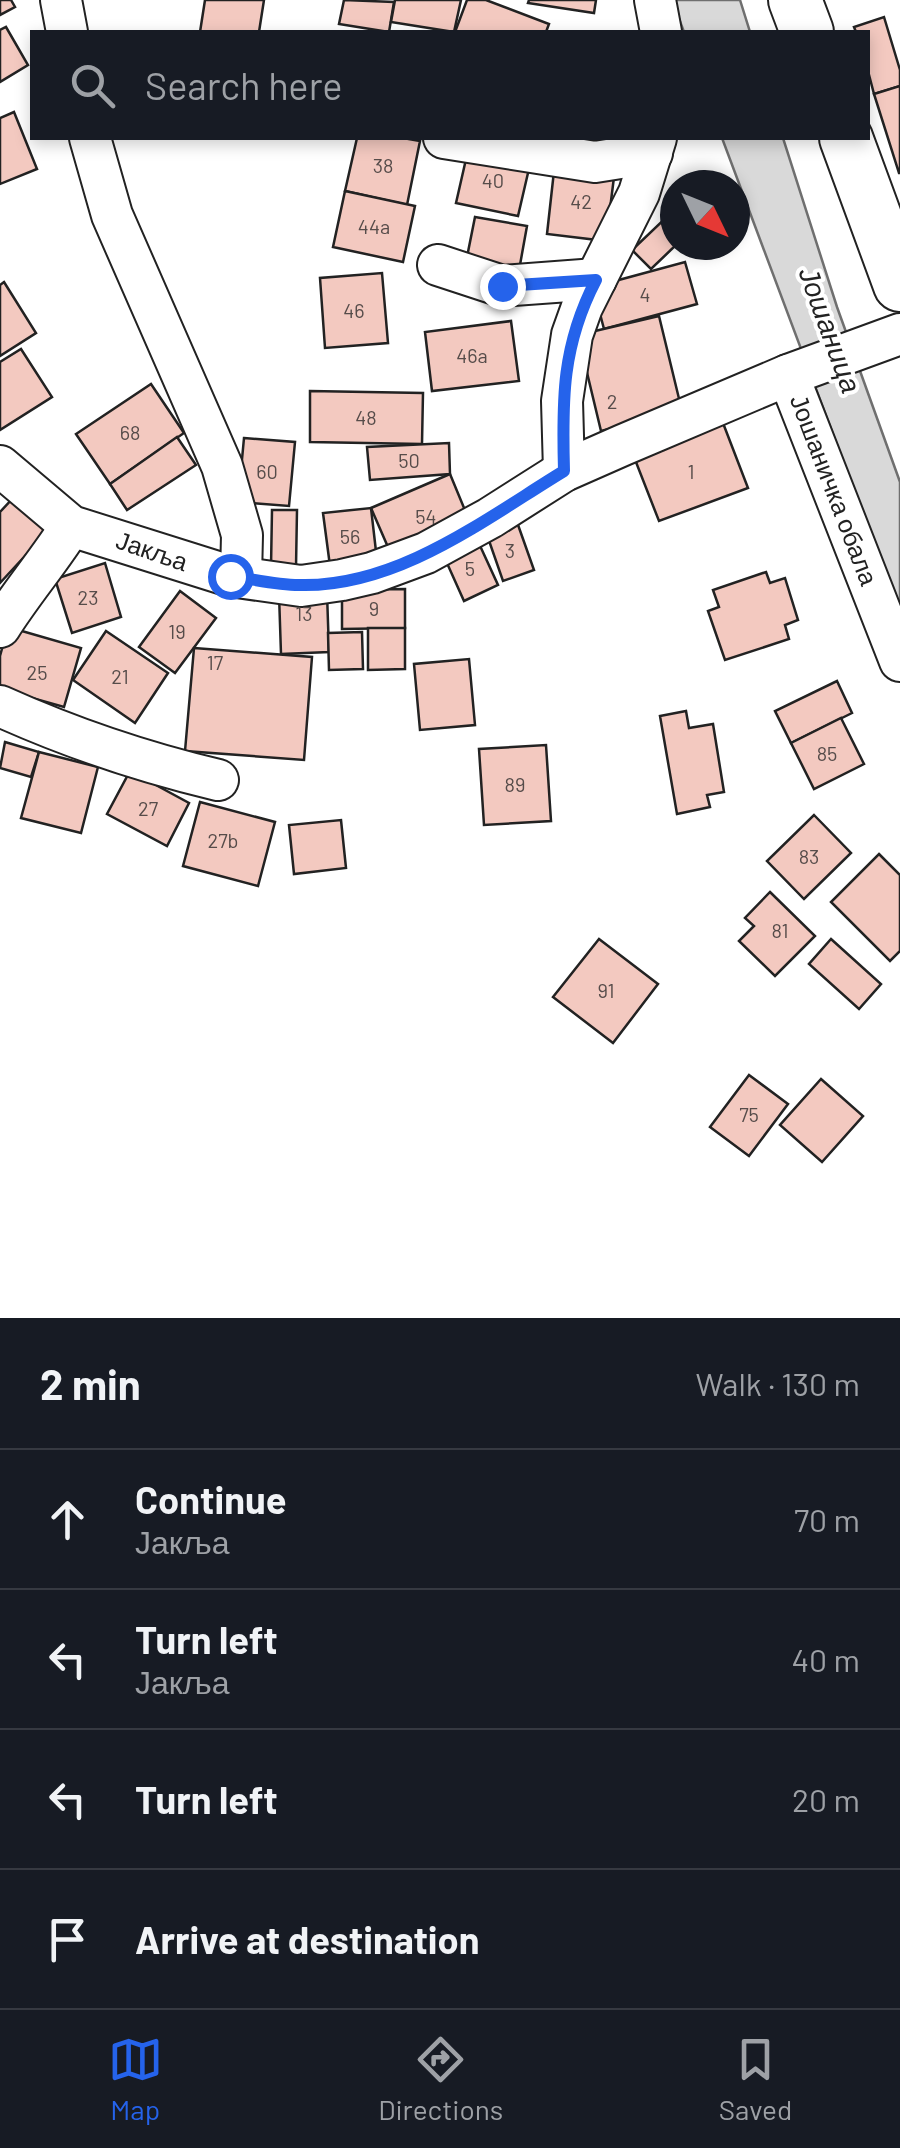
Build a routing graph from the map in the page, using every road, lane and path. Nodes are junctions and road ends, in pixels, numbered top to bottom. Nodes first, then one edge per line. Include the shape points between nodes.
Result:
1 (61, 0) edge
2 (655, 0) edge
3 (796, 0) edge
4 (67, 30) edge
5 (661, 30) edge
6 (806, 30) edge
7 (91, 140) edge
8 (457, 140) edge
9 (847, 140) edge
10 (654, 145) edge
11 (438, 264) dead end
12 (596, 280) junction
13 (899, 280) edge
14 (891, 337) edge
15 (794, 373) junction
16 (0, 466) edge
17 (564, 471) junction
18 (71, 526) junction
19 (240, 577) junction
20 (0, 627) edge
21 (900, 661) edge
22 (0, 706) edge
23 (218, 780) dead end

1 - 4 street
2 - 5 street
3 - 6 main road
7 - 19 street via 112,215 222,466 242,535
8 - 10 street via 595,162
9 - 13 main road
10 - 12 street
11 - 12 street via 502,286
12 - 17 street via 565,370
14 - 15 street, Јакља
15 - 17 street, Јакља
15 - 21 street, Јошаничка обала
16 - 18 street, Јакља
17 - 19 street, Јакља via 426,553 372,573 301,586
18 - 19 street, Јакља
18 - 20 street
22 - 23 street via 144,763

